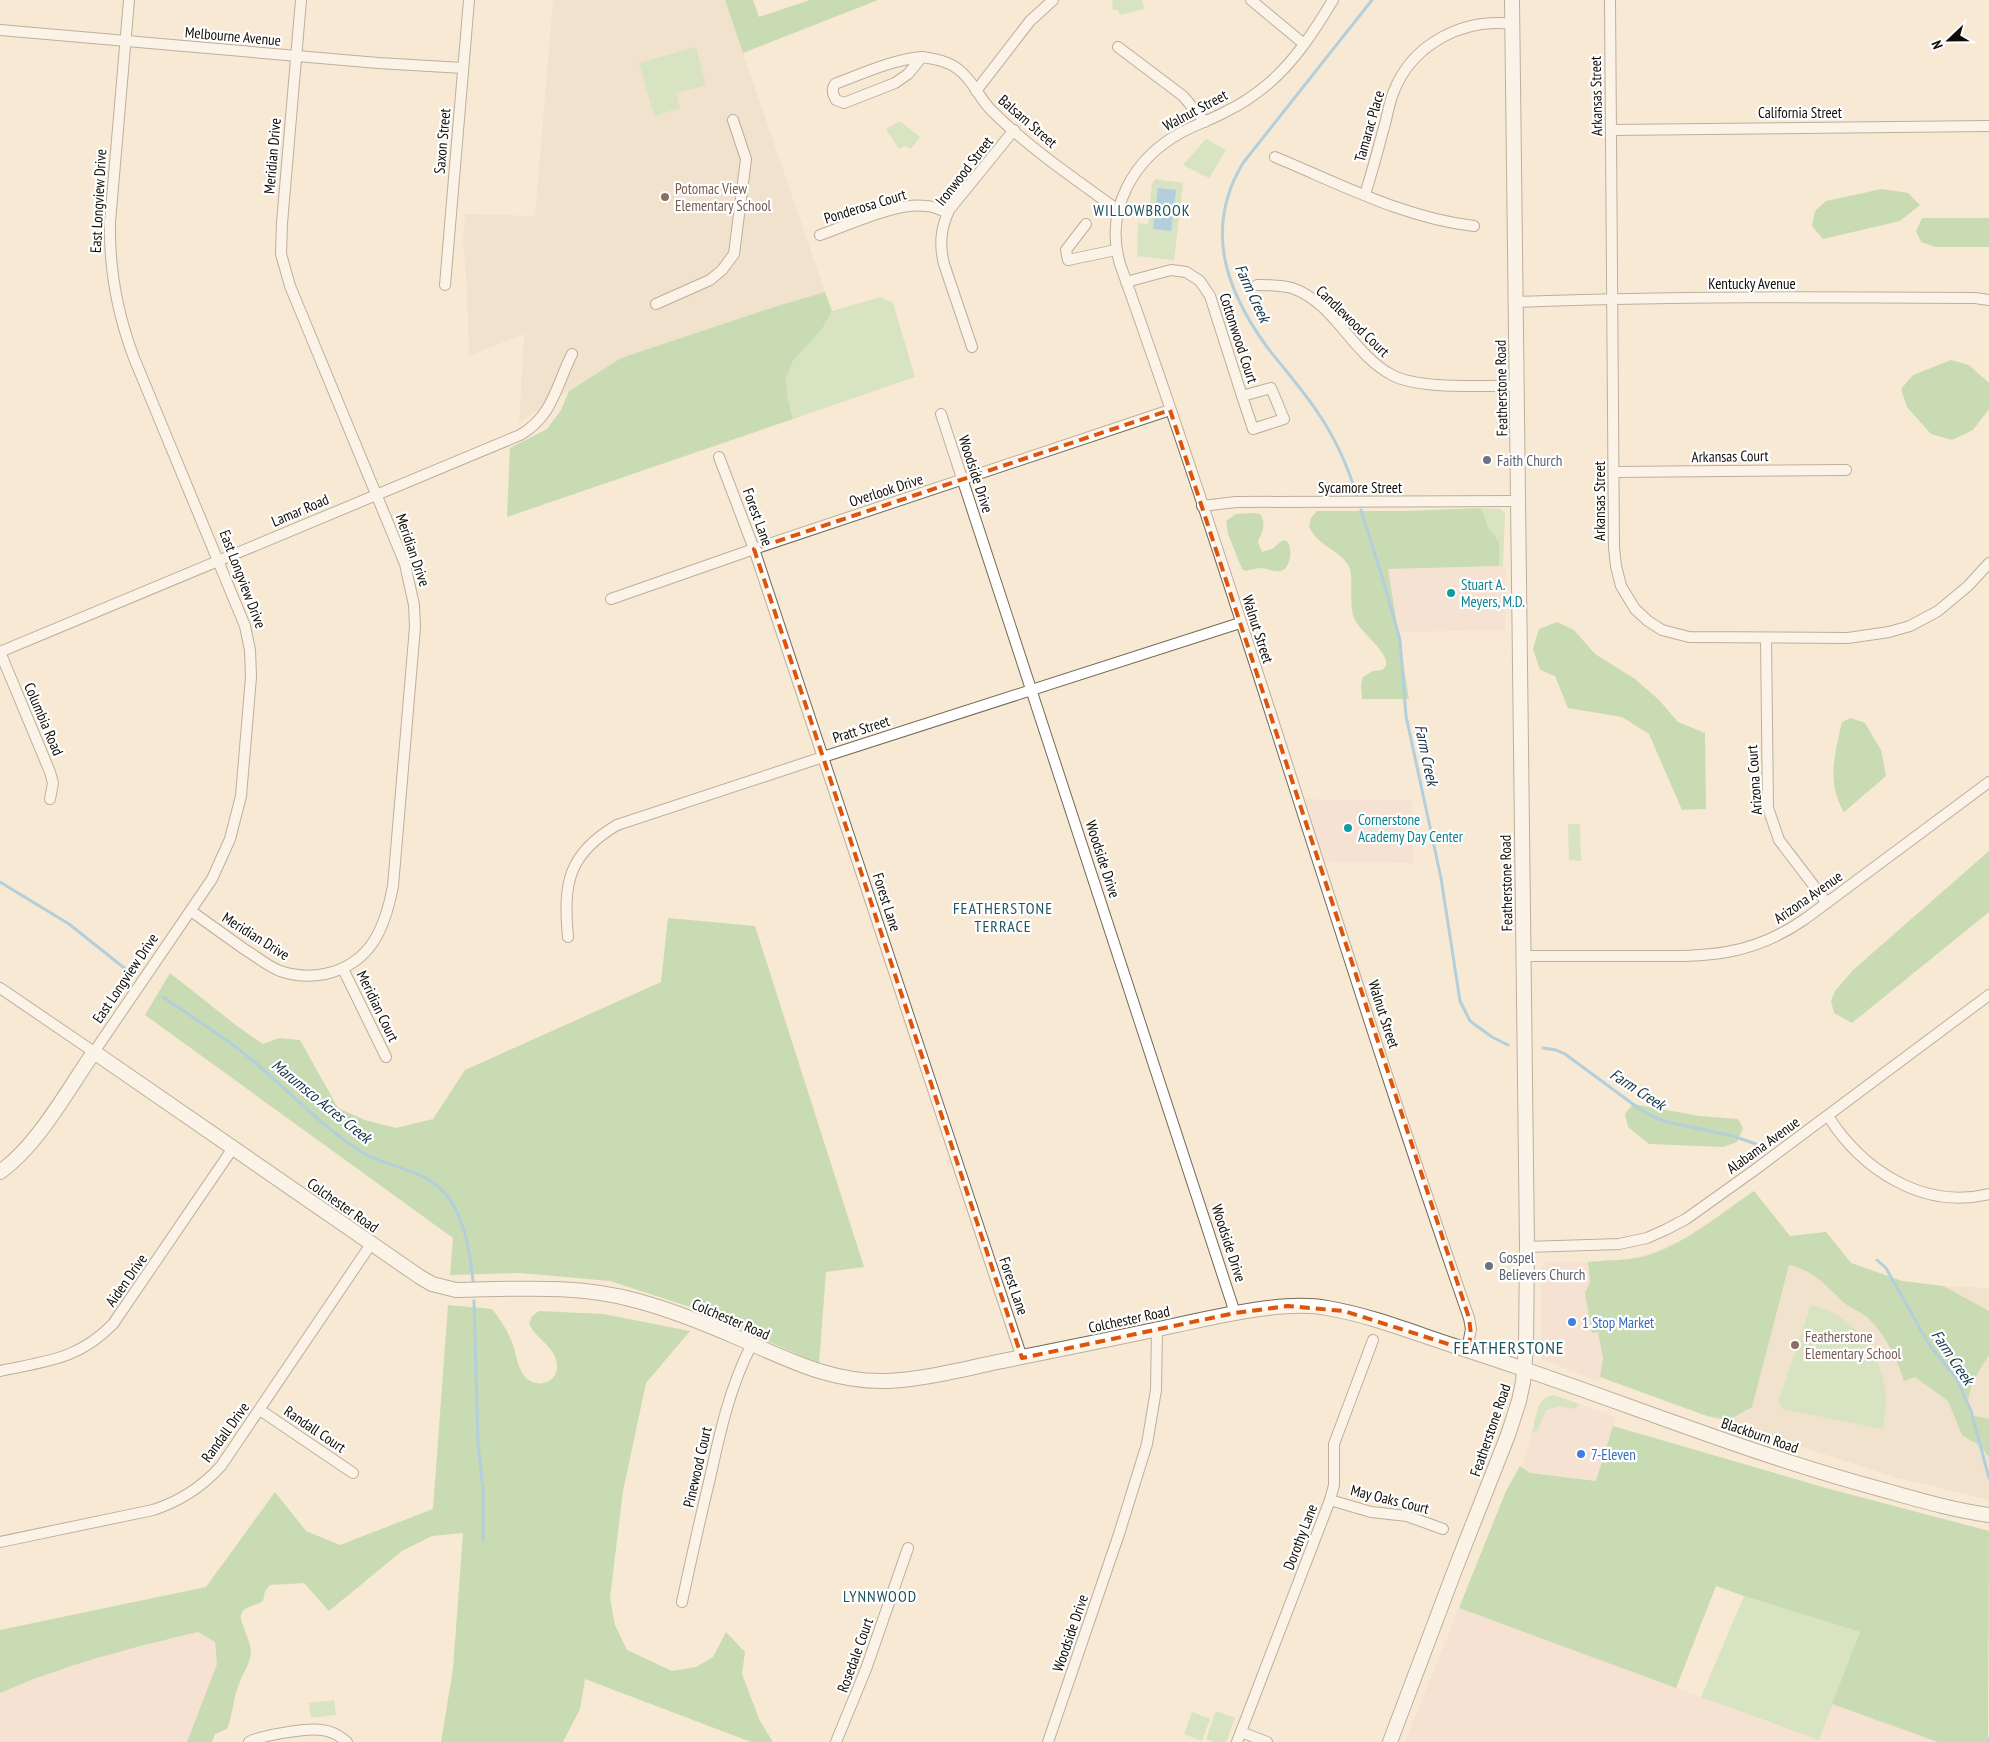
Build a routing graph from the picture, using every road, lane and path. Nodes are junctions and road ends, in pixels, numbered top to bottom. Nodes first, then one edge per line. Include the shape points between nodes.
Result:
1 (130, 0) edge
2 (301, 0) edge
3 (469, 0) edge
4 (1053, 0) edge
5 (1251, 0) edge
6 (1332, 0) edge
7 (1512, 0) edge
8 (1610, 0) edge
9 (1512, 24) junction
10 (0, 30) edge
11 (126, 41) junction
12 (1304, 44) junction
13 (1118, 47) dead end
14 (296, 56) junction
15 (922, 57) junction
16 (463, 68) junction
17 (976, 91) junction
18 (733, 120) dead end
19 (1205, 122) junction
20 (1989, 126) edge
21 (1014, 130) junction
22 (1611, 130) junction
23 (1275, 157) dead end
24 (1365, 194) junction
25 (1118, 210) junction
26 (948, 212) junction
27 (1086, 224) dead end
28 (1474, 226) dead end
29 (820, 235) dead end
30 (1116, 250) junction
31 (1126, 282) junction
32 (444, 285) dead end
33 (1258, 285) dead end
34 (1613, 299) junction
35 (1989, 300) edge
36 (1516, 302) junction
37 (656, 304) dead end
38 (972, 346) dead end
39 (572, 354) dead end
40 (1517, 386) junction
41 (1242, 396) junction
42 (1170, 410) junction
43 (940, 414) dead end
44 (719, 457) dead end
45 (1846, 470) dead end
46 (1614, 472) junction
47 (962, 480) junction
48 (376, 494) junction
49 (1518, 501) junction
50 (1202, 506) junction
51 (754, 549) junction
52 (219, 560) junction
53 (1989, 562) edge
54 (611, 599) dead end
55 (1240, 623) junction
56 (1766, 638) junction
57 (0, 652) edge
58 (1031, 689) junction
59 (823, 757) junction
60 (1989, 782) edge
61 (50, 799) dead end
62 (1827, 903) junction
63 (191, 911) junction
64 (568, 937) dead end
65 (1524, 956) junction
66 (344, 969) junction
67 (0, 988) edge
68 (1989, 996) edge
69 (94, 1052) junction
70 (386, 1056) dead end
71 (1828, 1116) junction
72 (233, 1148) junction
73 (0, 1172) edge
74 (1989, 1194) edge
75 (371, 1244) junction
76 (1527, 1247) junction
77 (1235, 1313) junction
78 (1157, 1330) junction
79 (1373, 1340) dead end
80 (752, 1344) junction
81 (1467, 1350) junction
82 (1022, 1358) junction
83 (1525, 1369) junction
84 (0, 1370) edge
85 (260, 1410) junction
86 (352, 1473) dead end
87 (1330, 1500) junction
88 (1989, 1515) edge
89 (1443, 1529) dead end
90 (0, 1542) edge
91 (908, 1548) dead end
92 (682, 1602) dead end
93 (1239, 1737) edge
94 (249, 1742) edge
95 (347, 1742) edge
96 (836, 1742) edge
97 (1048, 1742) edge
98 (1267, 1742) edge
99 (1390, 1742) edge

1 - 11 street, East Longview Drive
2 - 14 street, Meridian Drive
3 - 16 street, Saxon Street
4 - 17 street via 1030,21
5 - 12 street
6 - 12 street, Walnut Street
7 - 9 street, Featherstone Road
8 - 22 street, Arkansas Street
9 - 24 street, Tamarac Place via 1481,24 1448,34 1420,53 1407,68 1394,91
9 - 36 street, Featherstone Road
10 - 11 street, Melbourne Avenue
11 - 14 street, Melbourne Avenue
11 - 52 street, East Longview Drive via 110,222 114,287 134,358
12 - 19 street, Walnut Street via 1269,83
13 - 19 street via 1183,96
14 - 16 street, Melbourne Avenue
14 - 48 street, Meridian Drive via 281,254 290,286
15 - 15 street, Balsam Street via 890,62 835,84 832,93 836,100 844,103 895,83 908,74
15 - 17 street, Balsam Street via 949,63 969,79
16 - 32 street, Saxon Street
17 - 21 street, Balsam Street via 991,110
18 - 37 street via 746,159 734,254 710,280
19 - 25 street, Walnut Street via 1183,131 1147,158 1129,181
20 - 22 street, California Street
21 - 25 street, Balsam Street
21 - 26 street, Ironwood Street
22 - 34 street, Arkansas Street
23 - 24 street
24 - 28 street via 1413,214
25 - 30 street, Walnut Street
26 - 29 street, Ponderosa Court via 925,206 906,206
26 - 38 street, Ironwood Street via 940,238 941,251
27 - 30 street via 1066,250 1068,260
30 - 31 street, Walnut Street
31 - 41 street, Cottonwood Court via 1171,270 1186,272 1200,281 1210,296
31 - 42 street, Walnut Street
33 - 40 street, Candlewood Court via 1292,288 1316,301 1370,362 1393,376 1420,384
34 - 35 street, Kentucky Avenue via 1864,297
34 - 36 street, Kentucky Avenue
34 - 46 street, Arkansas Street
36 - 40 street, Featherstone Road
39 - 48 street, Lamar Road via 550,406 531,428
40 - 49 street, Featherstone Road
41 - 41 street, Cottonwood Court via 1271,388 1284,419 1253,429
42 - 47 street, Overlook Drive
42 - 50 street, Walnut Street
43 - 47 street, Woodside Drive
44 - 51 street, Forest Lane
45 - 46 street, Arkansas Court
46 - 56 street, Arkansas Street via 1616,566 1621,586 1635,609 1654,626 1678,636
47 - 51 street, Overlook Drive
47 - 58 street, Woodside Drive
48 - 52 street, Lamar Road
48 - 66 street, Meridian Drive via 408,574 415,627 390,905 374,943
49 - 50 street, Sycamore Street via 1244,502
49 - 65 street, Featherstone Road
50 - 55 street, Walnut Street
51 - 54 street, Overlook Drive
51 - 59 street, Forest Lane
52 - 57 street, Lamar Road
52 - 63 street, East Longview Drive via 242,616 250,650 251,677 237,816 212,879
53 - 56 street, Arkansas Street via 1949,603 1910,626 1869,636
55 - 58 street, Pratt Street
55 - 81 street, Walnut Street via 1470,1318
56 - 62 street, Arizona Court via 1768,808 1784,847
57 - 61 street, Columbia Road via 50,772 53,783
58 - 59 street, Pratt Street
58 - 77 street, Woodside Drive
59 - 64 street, Pratt Street via 617,825 604,833 581,855 573,868 565,907
59 - 82 street, Forest Lane
60 - 62 street, Arizona Avenue
62 - 65 street, Arizona Avenue via 1766,942 1722,953 1693,956
63 - 66 street, Meridian Drive via 280,971 308,976
63 - 69 street, East Longview Drive
65 - 76 street, Featherstone Road
66 - 70 street, Meridian Court
67 - 69 street, Colchester Road
68 - 71 street, Alabama Avenue
69 - 72 street, Colchester Road
69 - 73 street, East Longview Drive via 28,1148
71 - 74 street via 1864,1160 1909,1188 1951,1198
71 - 76 street, Alabama Avenue via 1686,1219 1647,1238 1619,1244
72 - 75 street, Colchester Road
72 - 84 street, Aiden Drive via 124,1309 102,1336 61,1358
75 - 80 street, Colchester Road via 420,1277 445,1289 571,1289 606,1293 687,1317
75 - 85 street, Randall Drive
76 - 83 street, Featherstone Road
77 - 78 street, Colchester Road
77 - 81 street, Colchester Road via 1288,1306 1324,1307
78 - 82 street, Colchester Road
78 - 97 street, Woodside Drive via 1156,1390 1147,1444 1120,1534
79 - 87 street, Dorothy Lane via 1334,1444 1334,1485
80 - 82 street, Colchester Road via 825,1374 869,1381 892,1381
80 - 92 street, Pinewood Court via 731,1390
81 - 83 street, Colchester Road
83 - 88 street, Blackburn Road via 1799,1466
83 - 99 street, Featherstone Road via 1508,1435
85 - 86 street, Randall Court
85 - 90 street, Randall Drive via 221,1466 195,1490 177,1501 154,1510
87 - 89 street, May Oaks Court via 1371,1512 1403,1515
87 - 93 street, Dorothy Lane
91 - 96 street, Rosedale Court via 866,1669
93 - 98 street
94 - 95 street via 261,1737 316,1730 336,1734

